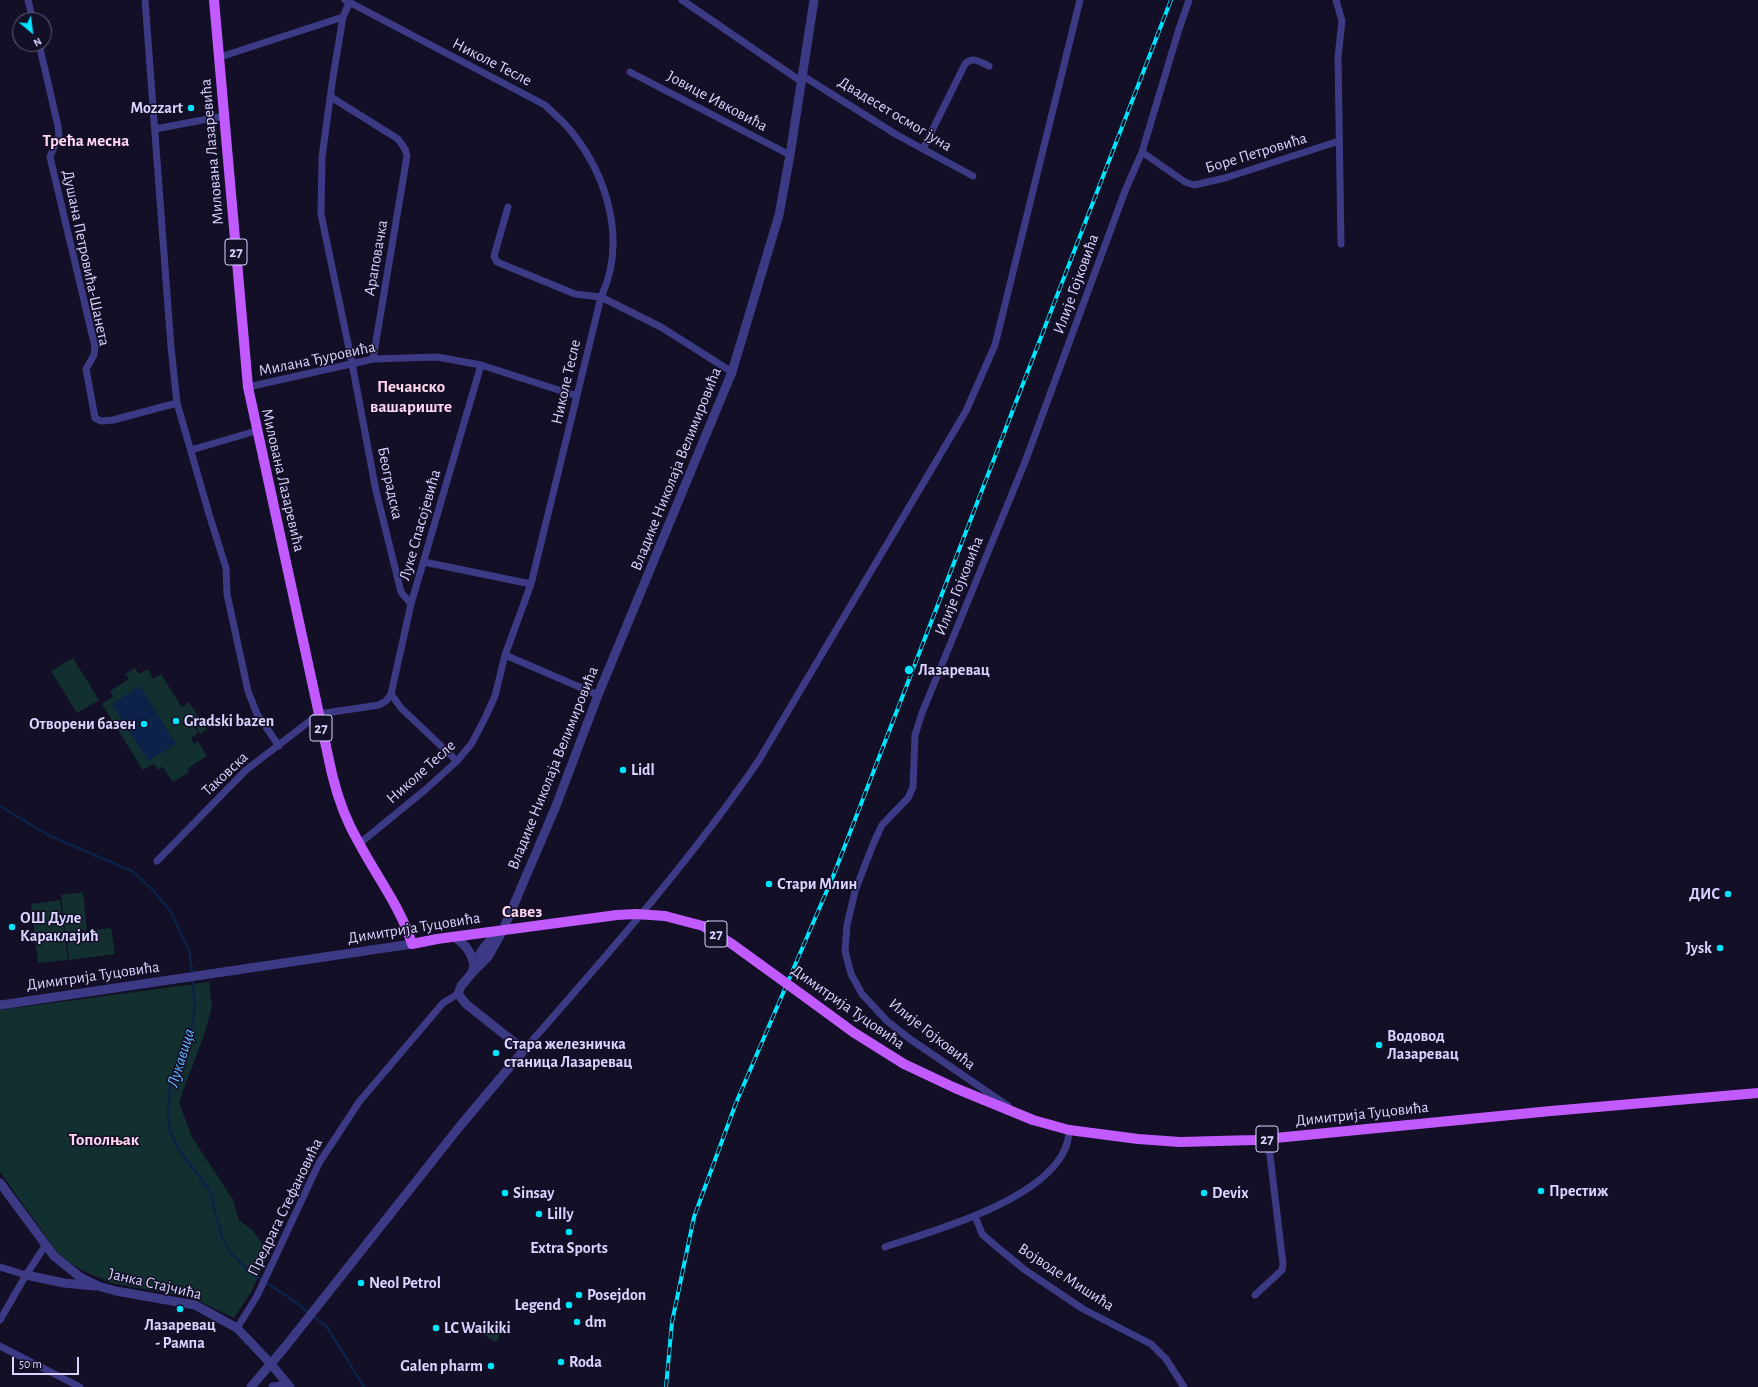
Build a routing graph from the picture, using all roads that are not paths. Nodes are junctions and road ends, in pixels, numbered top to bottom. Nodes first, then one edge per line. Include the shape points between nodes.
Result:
1 (28, 0) edge
2 (145, 0) edge
3 (214, 0) edge
4 (682, 0) edge
5 (814, 0) edge
6 (1080, 0) edge
7 (1189, 0) edge
8 (1336, 0) edge
9 (347, 1) edge
10 (31, 12) edge
11 (343, 17) junction
12 (41, 52) edge
13 (220, 57) junction
14 (989, 66) dead end
15 (630, 72) dead end
16 (803, 79) junction
17 (331, 97) junction
18 (224, 116) junction
19 (155, 129) junction
20 (1339, 141) junction
21 (923, 149) junction
22 (1142, 152) junction
23 (790, 155) junction
24 (972, 176) dead end
25 (508, 207) dead end
26 (1341, 244) dead end
27 (600, 297) junction
28 (373, 359) junction
29 (352, 363) junction
30 (481, 365) junction
31 (732, 372) junction
32 (248, 387) junction
33 (577, 396) junction
34 (177, 403) junction
35 (256, 431) junction
36 (191, 450) junction
37 (424, 562) junction
38 (531, 584) junction
39 (416, 590) junction
40 (401, 592) junction
41 (411, 604) junction
42 (505, 656) junction
43 (391, 694) junction
44 (598, 695) junction
45 (318, 714) junction
46 (278, 746) junction
47 (458, 761) junction
48 (359, 844) junction
49 (157, 861) dead end
50 (503, 930) junction
51 (454, 937) junction
52 (412, 944) junction
53 (473, 970) junction
54 (458, 994) junction
55 (0, 1005) edge
56 (524, 1050) junction
57 (1758, 1094) edge
58 (1015, 1113) junction
59 (1069, 1130) junction
60 (1268, 1139) junction
61 (0, 1182) edge
62 (975, 1216) junction
63 (45, 1246) junction
64 (885, 1247) dead end
65 (0, 1267) edge
66 (26, 1275) junction
67 (98, 1286) junction
68 (1255, 1295) dead end
69 (0, 1320) edge
70 (237, 1328) junction
71 (0, 1346) edge
72 (271, 1364) junction
73 (288, 1386) edge
74 (80, 1387) edge
75 (251, 1387) edge
76 (273, 1387) edge
77 (1184, 1387) edge

1 - 10 street
2 - 19 street
3 - 13 main road, Милована Лазаревића / 27
4 - 16 street, Двадесет осмог јуна
5 - 16 street, Владике Николаја Велимировића
6 - 56 street via 995,346 966,411 759,760 727,808 690,856
7 - 22 street, Илије Гојковића
8 - 20 street via 1342,21 1338,57
9 - 11 street, Београдска
9 - 27 street, Николе Тесле via 545,105 571,130 591,159 611,211 613,247 608,281
11 - 13 street
11 - 17 street, Београдска
12 - 34 street, Душана Петровића-Шанета via 59,135 50,157 95,347 94,355 86,369 95,418 100,421 113,420
13 - 18 main road, Милована Лазаревића / 27
14 - 21 street via 975,60 969,60 965,64
15 - 23 street, Јовице Ивковића
16 - 21 street, Двадесет осмог јуна
16 - 23 street, Владике Николаја Велимировића
17 - 28 street, Араповачка via 398,139 405,149 407,162
17 - 29 street, Београдска via 322,157 321,214
18 - 19 street
18 - 32 main road, Милована Лазаревића / 27
19 - 34 street
20 - 22 street, Боре Петровића via 1225,178 1194,185 1185,182
20 - 26 street
21 - 24 street, Двадесет осмог јуна
22 - 58 street, Илије Гојковића via 1024,462 922,713 915,735 913,787 908,798 882,825 855,891 847,925 845,951 851,974 862,994 887,1021 910,1039
23 - 31 street, Владике Николаја Велимировића via 779,215
25 - 27 street via 494,256 497,262 575,294
27 - 31 street via 661,327
27 - 33 street, Николе Тесле
28 - 29 street, Милана Ђуровића
28 - 30 street, Милана Ђуровића via 437,357
29 - 32 street, Милана Ђуровића
29 - 40 street, Београдска via 376,491
30 - 33 street, Милана Ђуровића
30 - 37 street, Луке Спасојевића
31 - 44 street, Владике Николаја Велимировића
32 - 35 main road, Милована Лазаревића / 27
33 - 38 street, Николе Тесле
34 - 36 street
35 - 36 street
35 - 45 main road, Милована Лазаревића / 27
36 - 46 street via 226,568 227,594 248,691 257,714
37 - 38 street
37 - 39 street, Луке Спасојевића
38 - 42 street, Николе Тесле
39 - 40 street via 409,594
39 - 41 street, Луке Спасојевића
40 - 41 street, Београдска
41 - 43 street, Луке Спасојевића
42 - 44 street
42 - 47 street, Николе Тесле via 495,696 472,743
43 - 45 street via 379,705
43 - 47 street via 401,708
44 - 50 street, Владике Николаја Велимировића via 556,806
45 - 46 street, Таковска
45 - 48 main road, Милована Лазаревића / 27 via 336,793
46 - 49 street, Таковска via 246,770
47 - 48 street, Николе Тесле
48 - 52 main road, Милована Лазаревића / 27 via 403,919
50 - 51 main road, Димитрија Туцовића / 27
50 - 53 street via 485,947
50 - 58 main road, Димитрија Туцовића / 27, bridge via 636,914 665,916 703,926 732,944 853,1032 904,1064
51 - 52 main road, Димитрија Туцовића / 27
51 - 53 street via 469,951
52 - 55 street, Димитрија Туцовића
53 - 54 street
54 - 56 street via 466,1004
54 - 70 street, Предрага Стефановића via 443,1003 359,1102 319,1163 257,1296
56 - 72 street via 460,1126
57 - 60 main road, Димитрија Туцовића / 27 via 1551,1111
58 - 59 main road, Димитрија Туцовића / 27
59 - 60 main road, Димитрија Туцовића / 27 via 1180,1142
59 - 62 street via 1067,1146 1052,1169 1001,1205
60 - 68 street via 1283,1264 1282,1270
61 - 63 street, Јанка Стајчића
62 - 64 street
62 - 77 street, Војводе Мишића via 982,1234 1026,1270 1083,1309 1151,1344 1166,1359
63 - 66 street
63 - 67 street, Јанка Стајчића via 64,1266
65 - 66 street
66 - 67 street via 64,1283
66 - 69 street
67 - 70 street, Јанка Стајчића via 195,1305
70 - 72 street, Јанка Стајчића
71 - 74 street
72 - 73 street, Јанка Стајчића
72 - 75 street
73 - 76 street

